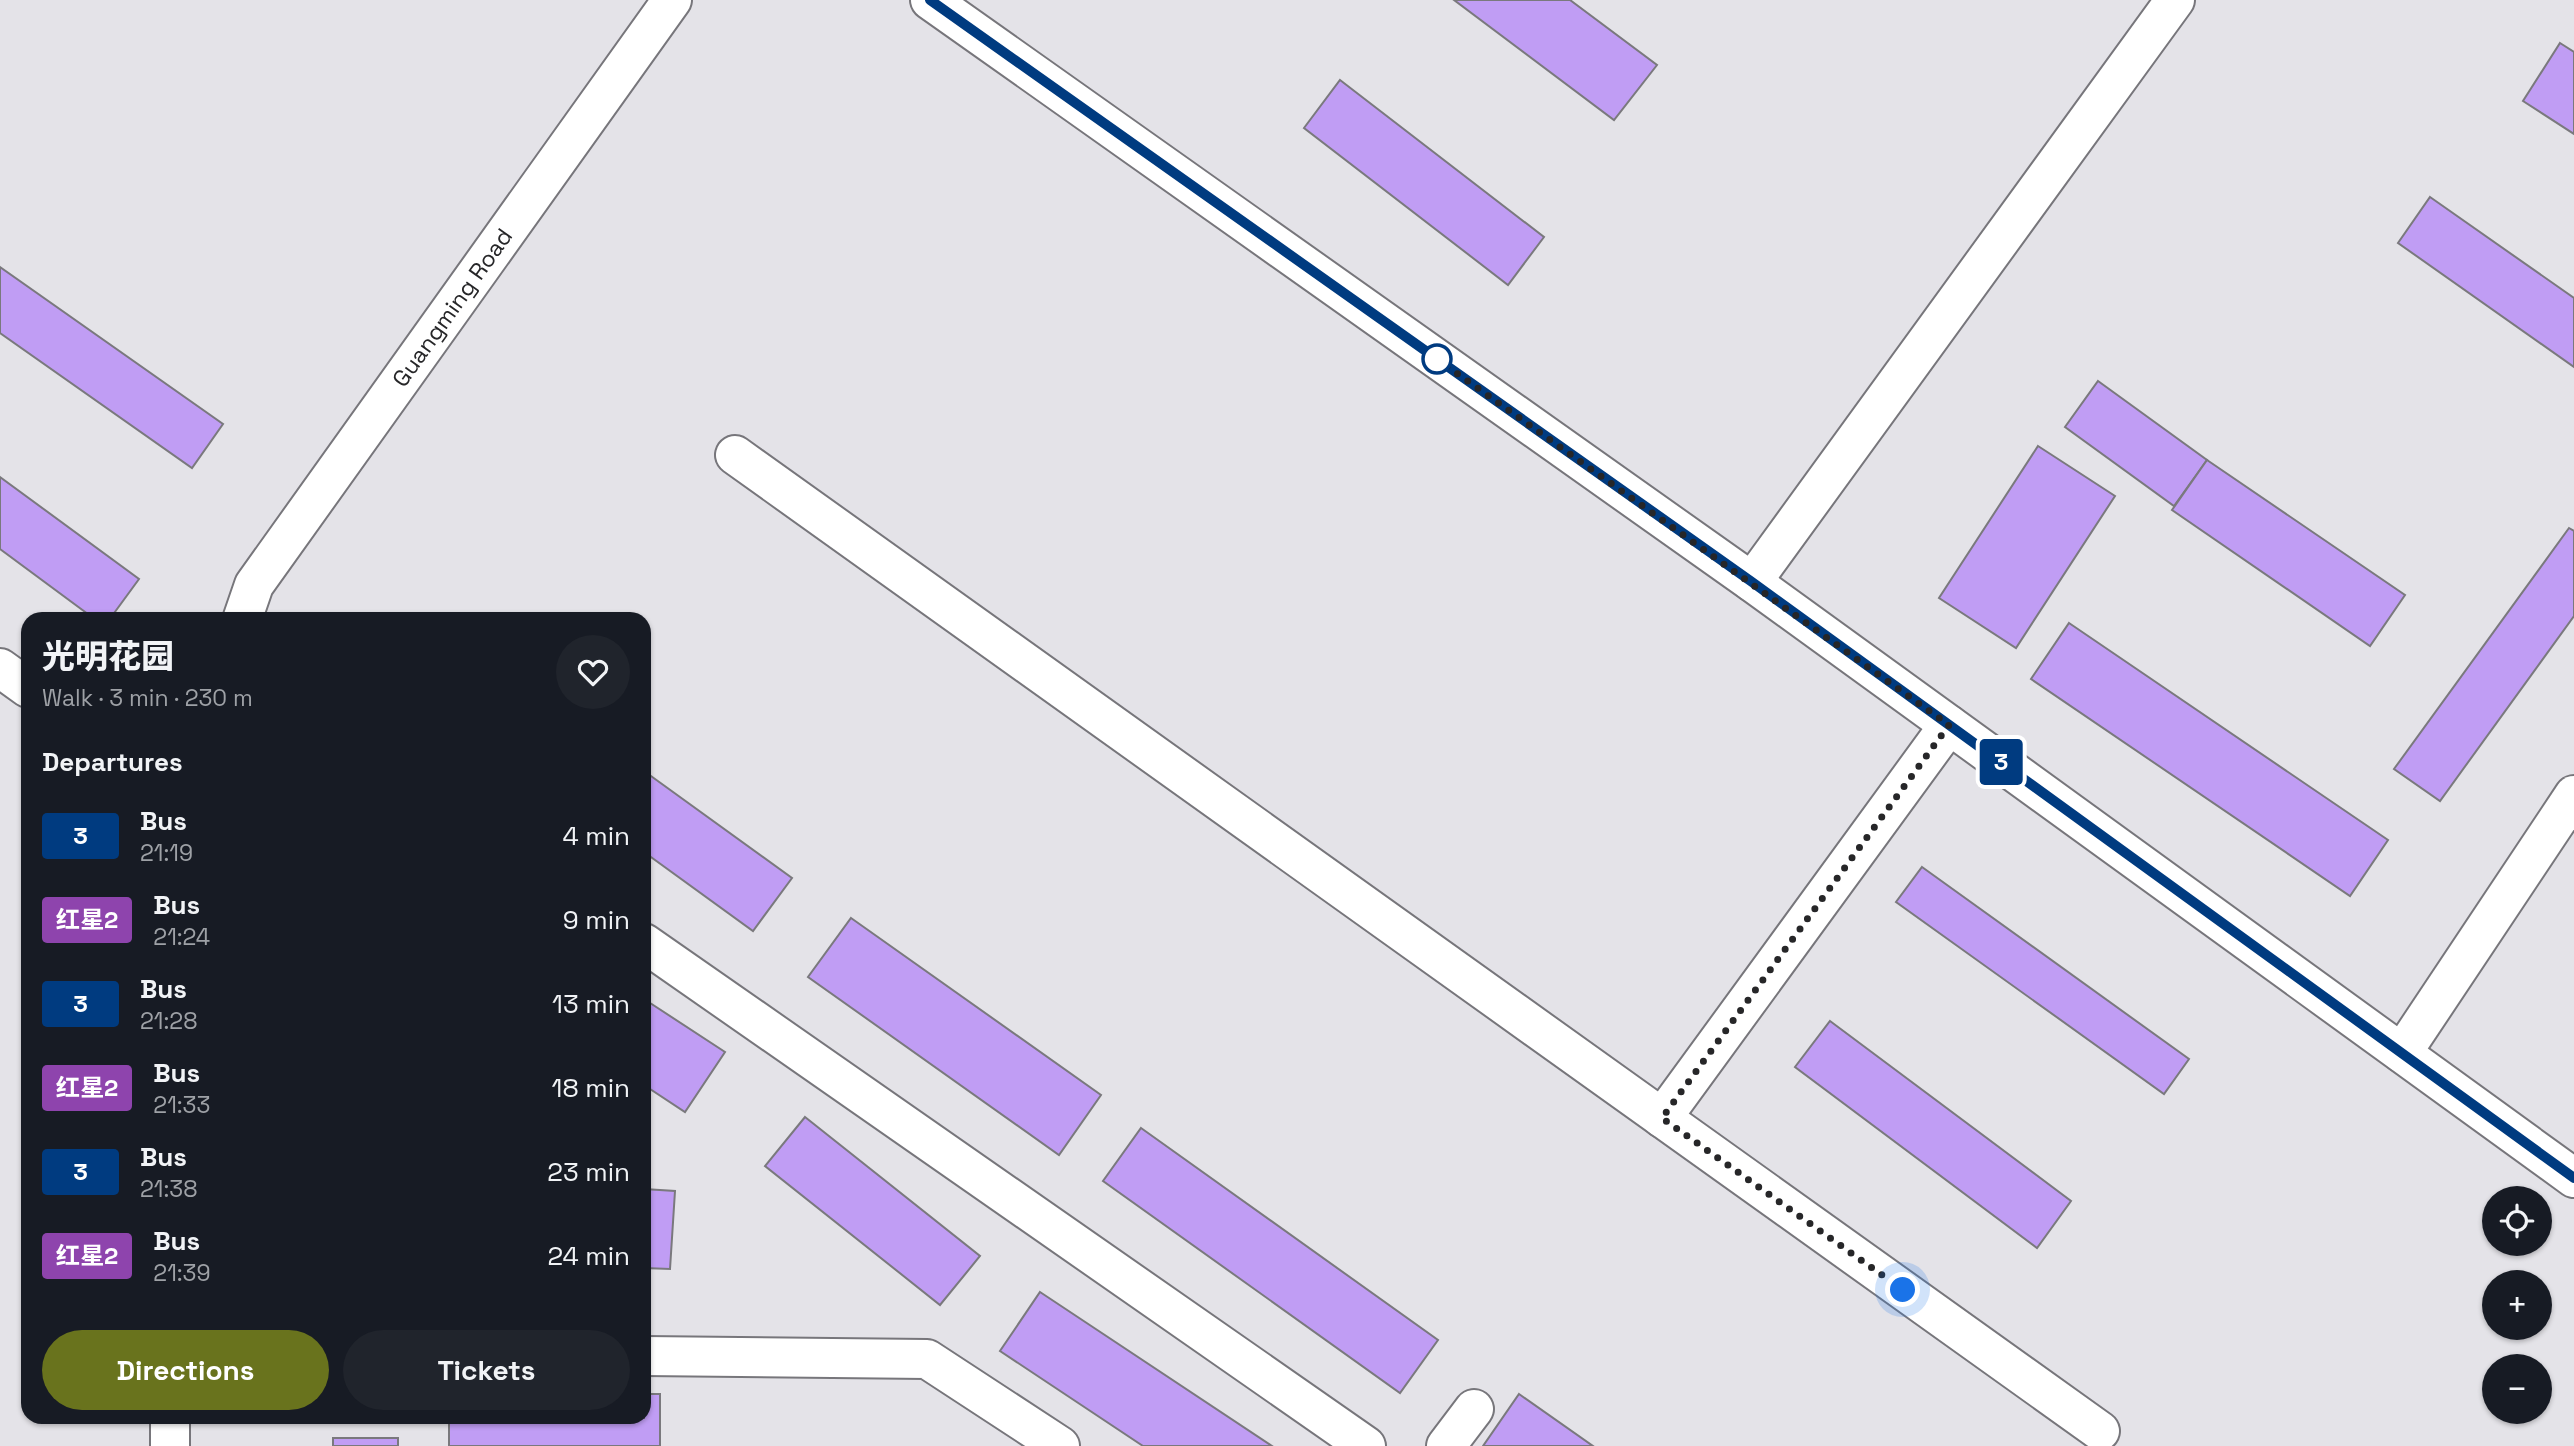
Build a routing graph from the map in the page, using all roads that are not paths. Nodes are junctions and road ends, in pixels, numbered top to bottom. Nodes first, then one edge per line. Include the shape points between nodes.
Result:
1 (672, 0) edge
2 (930, 0) edge
3 (2175, 0) edge
4 (735, 455) dead end
5 (1752, 582) junction
6 (245, 612) edge
7 (0, 668) edge
8 (21, 683) edge
9 (1949, 725) junction
10 (2574, 795) edge
11 (651, 948) edge
12 (2402, 1053) junction
13 (1662, 1118) junction
14 (2574, 1178) edge
15 (651, 1356) edge
16 (1474, 1409) dead end
17 (170, 1424) edge
18 (2100, 1431) dead end
19 (170, 1446) edge
20 (1060, 1446) edge
21 (1366, 1446) edge
22 (1446, 1446) edge

1 - 6 street, Guangming Road via 254,585
2 - 5 street
3 - 5 street
4 - 13 street
5 - 9 street
7 - 8 street
9 - 12 street
9 - 13 street
10 - 12 street
11 - 21 street
12 - 14 street
13 - 18 street
15 - 20 street via 927,1359
16 - 22 street
17 - 19 street

